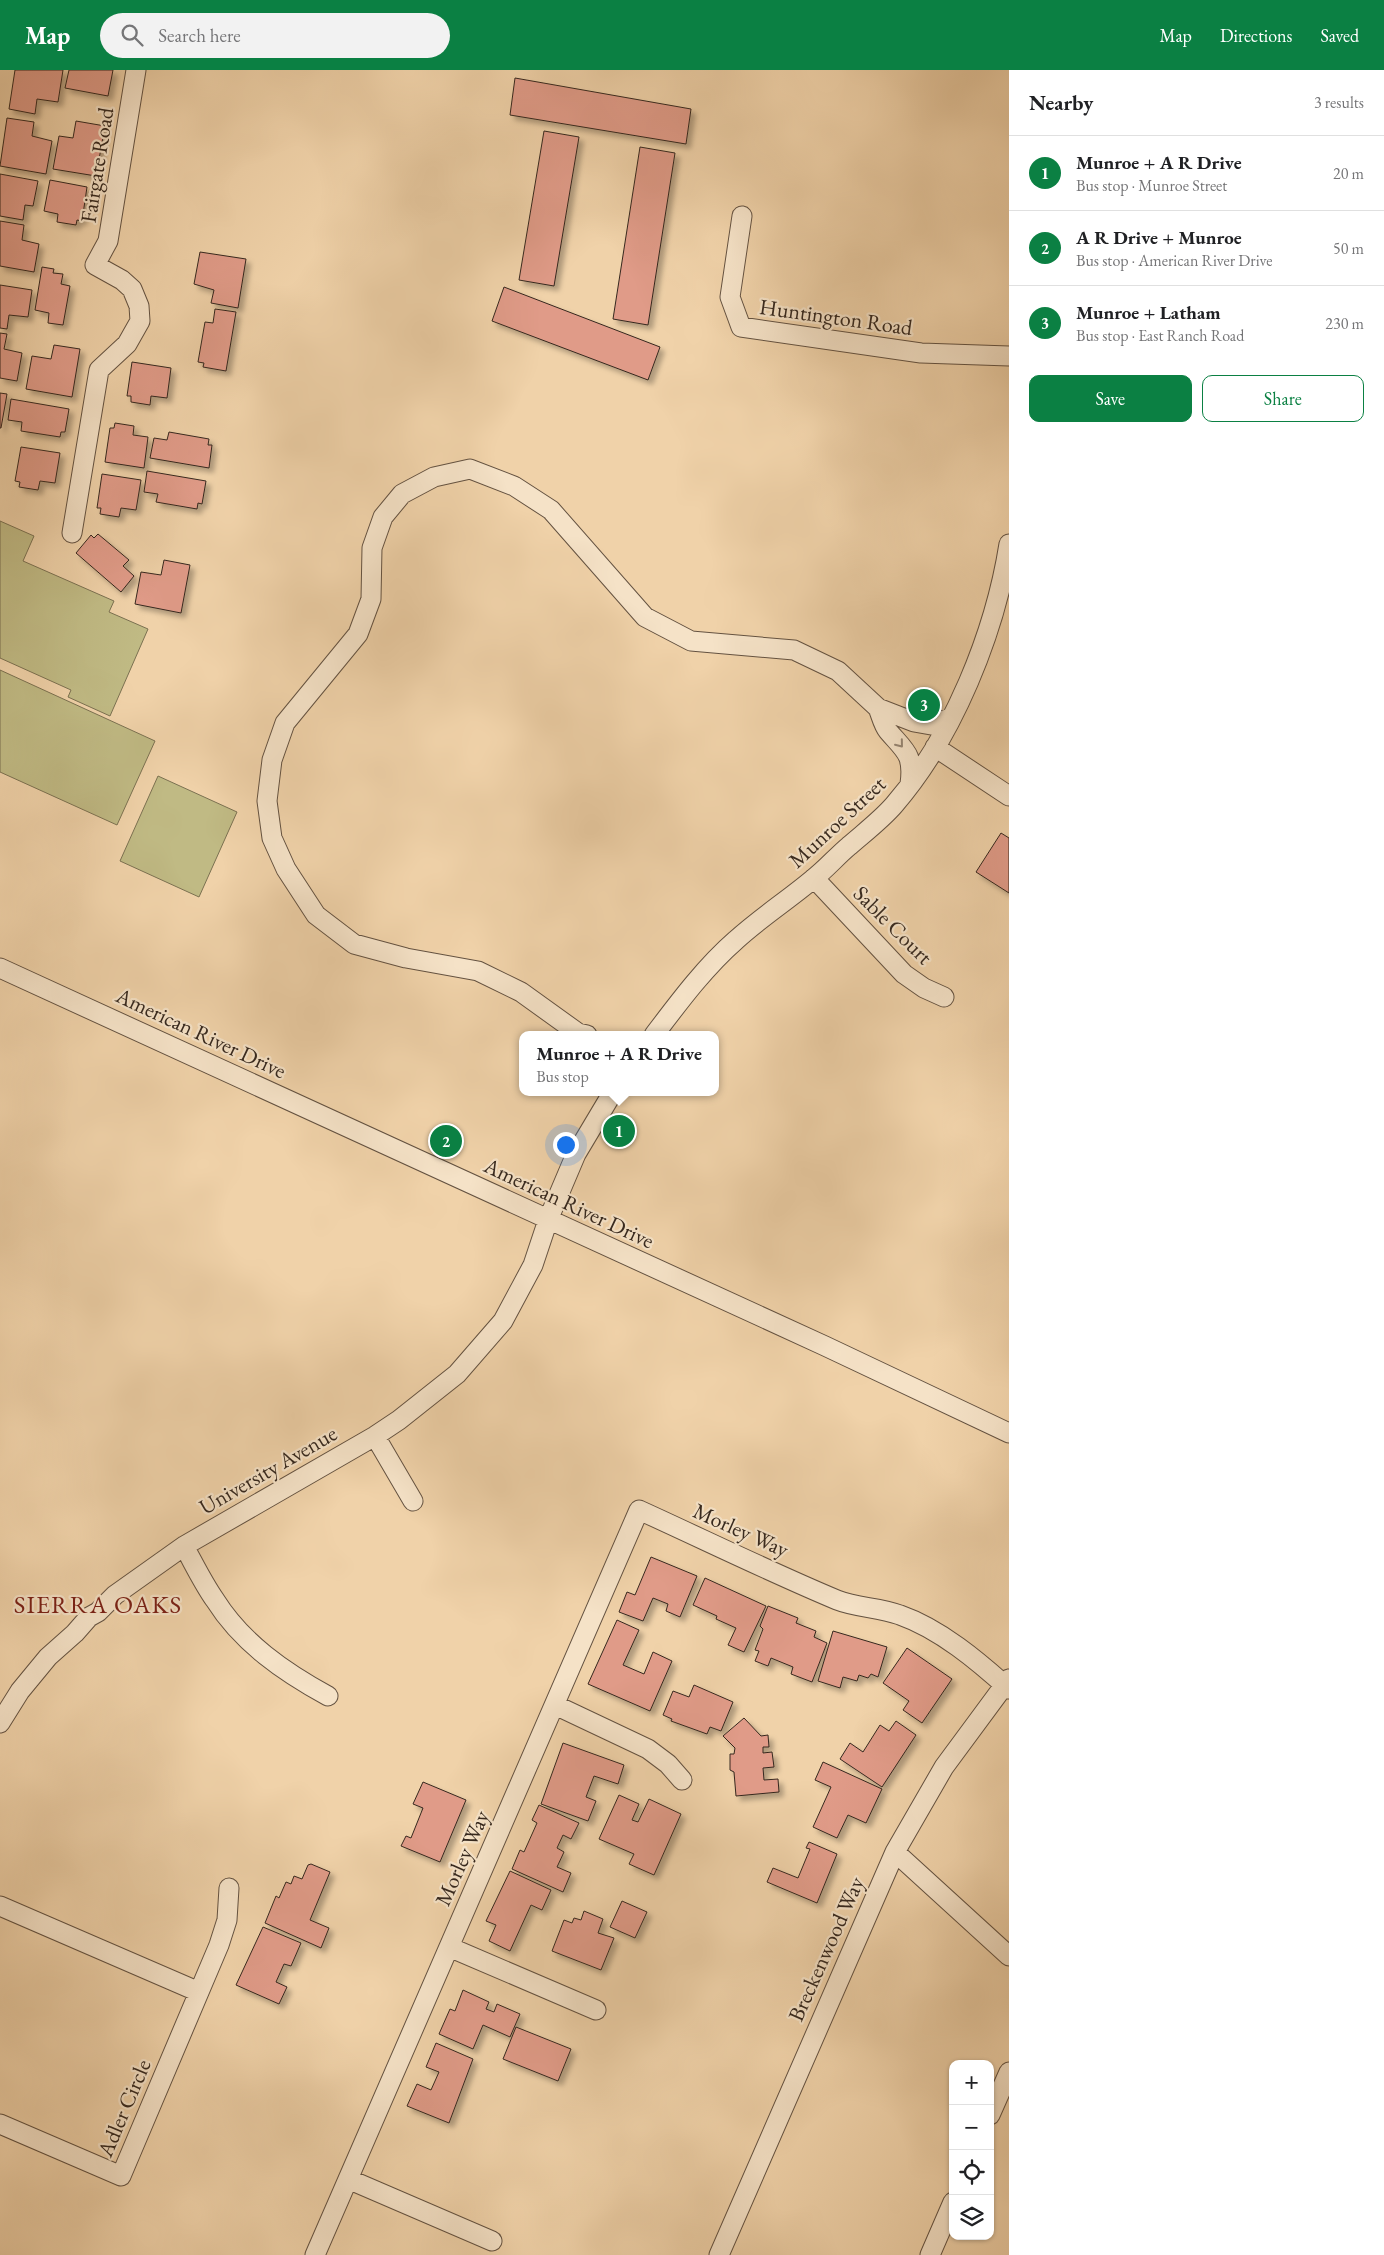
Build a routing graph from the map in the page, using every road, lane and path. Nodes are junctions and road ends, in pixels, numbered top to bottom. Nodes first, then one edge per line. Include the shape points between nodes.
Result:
1 (136, 70) edge
2 (742, 216) dead end
3 (1009, 356) edge
4 (72, 533) dead end
5 (1009, 544) edge
6 (878, 708) junction
7 (950, 718) junction
8 (935, 747) junction
9 (910, 784) junction
10 (1009, 796) edge
11 (814, 878) junction
12 (0, 968) edge
13 (944, 997) dead end
14 (577, 1031) edge
15 (657, 1031) edge
16 (608, 1096) edge
17 (548, 1220) junction
18 (1009, 1433) edge
19 (376, 1436) junction
20 (413, 1501) dead end
21 (184, 1546) junction
22 (1007, 1685) edge
23 (328, 1696) dead end
24 (554, 1705) junction
25 (0, 1723) edge
26 (682, 1780) dead end
27 (896, 1852) junction
28 (228, 1888) dead end
29 (0, 1906) edge
30 (449, 1947) junction
31 (1009, 1956) edge
32 (199, 1992) junction
33 (596, 2010) dead end
34 (1009, 2072) edge
35 (994, 2106) edge
36 (0, 2124) edge
37 (348, 2179) junction
38 (949, 2211) edge
39 (492, 2241) dead end
40 (315, 2255) edge
41 (719, 2255) edge
42 (930, 2255) edge

1 - 4 street, Fairgate Road via 108,241 95,265 132,289 139,306 140,321 127,344 99,370
2 - 3 street, Huntington Road via 730,296 740,327 921,352
5 - 7 street, Munroe Street via 998,600
6 - 7 street via 931,725
6 -> 9 street via 886,729 909,755 912,768
6 - 14 street via 838,671 794,650 691,641 641,615 552,510 514,486 470,468 434,477 402,494 383,517 372,548 370,599 358,634 285,723 272,760 267,801 272,838 286,870 316,915 354,944 406,958 478,971 521,992
7 - 8 street, Munroe Street
8 - 9 street, Munroe Street
8 - 10 street
9 - 11 street, Munroe Street via 872,828
11 - 13 street, Sable Court via 904,974
11 - 15 street, Munroe Street via 735,940
12 - 17 street, American River Drive
16 - 17 street via 576,1154
17 - 18 street, American River Drive
17 - 19 street, University Avenue via 533,1265 503,1321 457,1374
19 - 20 street
19 - 21 street, University Avenue
21 - 23 street via 215,1601 239,1631 276,1664
21 - 25 street, University Avenue via 89,1617 48,1657 20,1691
22 - 24 street, Morley Way via 911,1619 838,1600 640,1510
22 - 27 street, Breckenwood Way via 944,1766
24 - 26 street via 648,1749
24 - 30 street, Morley Way
27 - 31 street
27 - 41 street, Breckenwood Way
28 - 32 street, Adler Circle via 227,1920
29 - 32 street
30 - 33 street
30 - 37 street, Morley Way
32 - 36 street, Adler Circle via 121,2176
34 - 35 street
37 - 39 street
37 - 40 street, Morley Way
38 - 42 street

